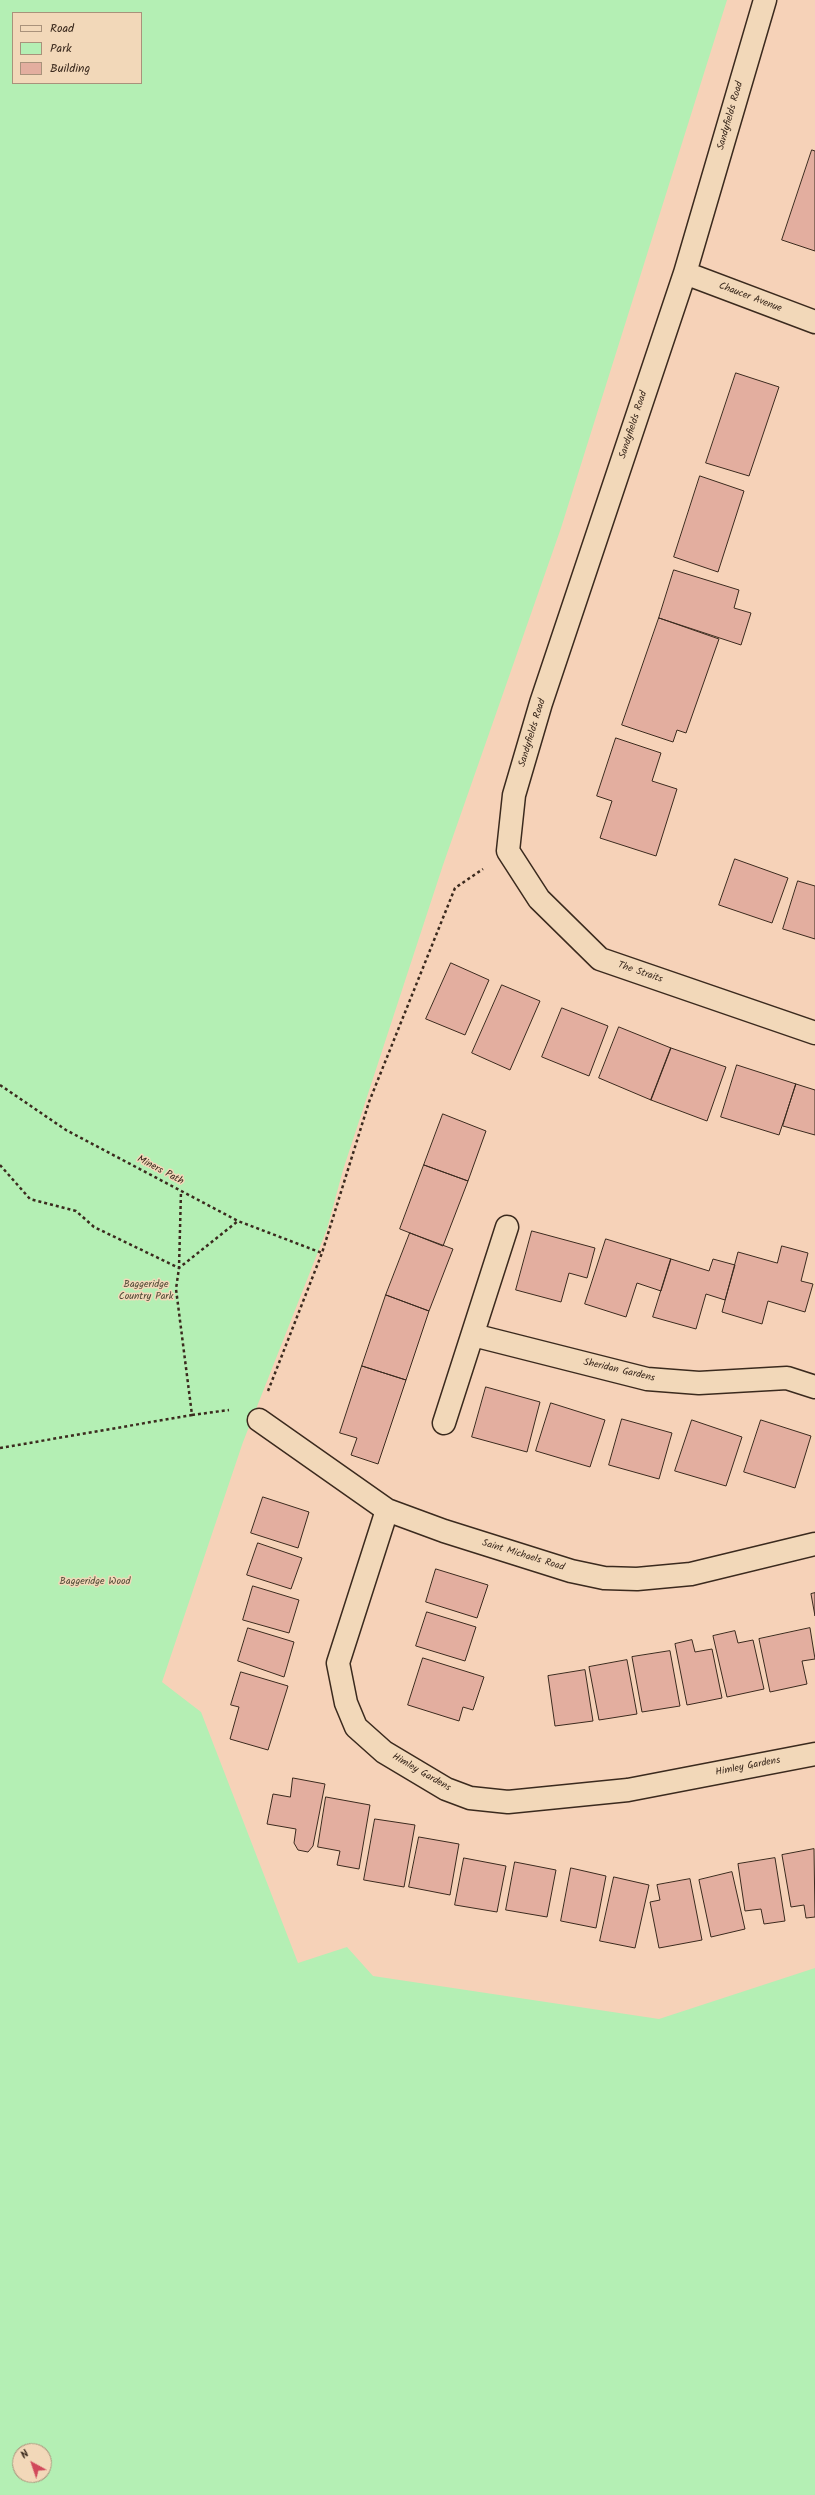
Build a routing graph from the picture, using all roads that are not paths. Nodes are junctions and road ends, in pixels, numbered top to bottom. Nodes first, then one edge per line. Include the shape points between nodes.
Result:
1 (765, 0) edge
2 (685, 273) junction
3 (815, 322) edge
4 (508, 851) joint
5 (815, 1033) edge
6 (507, 1227) dead end
7 (473, 1335) junction
8 (815, 1387) edge
9 (260, 1413) road end
10 (444, 1423) dead end
11 (387, 1510) junction
12 (815, 1544) edge
13 (815, 1754) edge

1 - 2 street, Sandyfields Road
2 - 3 street, Chaucer Avenue
2 - 4 street, Sandyfields Road via 541,703 514,795
4 - 5 street, The Straits via 539,899 600,959
6 - 7 street
7 - 8 street, Sheridan Gardens via 647,1379 699,1383 787,1378
7 - 10 street
9 - 11 street, Saint Michaels Road
11 - 12 street, Saint Michaels Road via 451,1533 604,1578 636,1580 691,1574
11 - 13 street, Himley Gardens via 338,1663 346,1703 356,1727 384,1752 446,1789 470,1798 508,1802 628,1790

